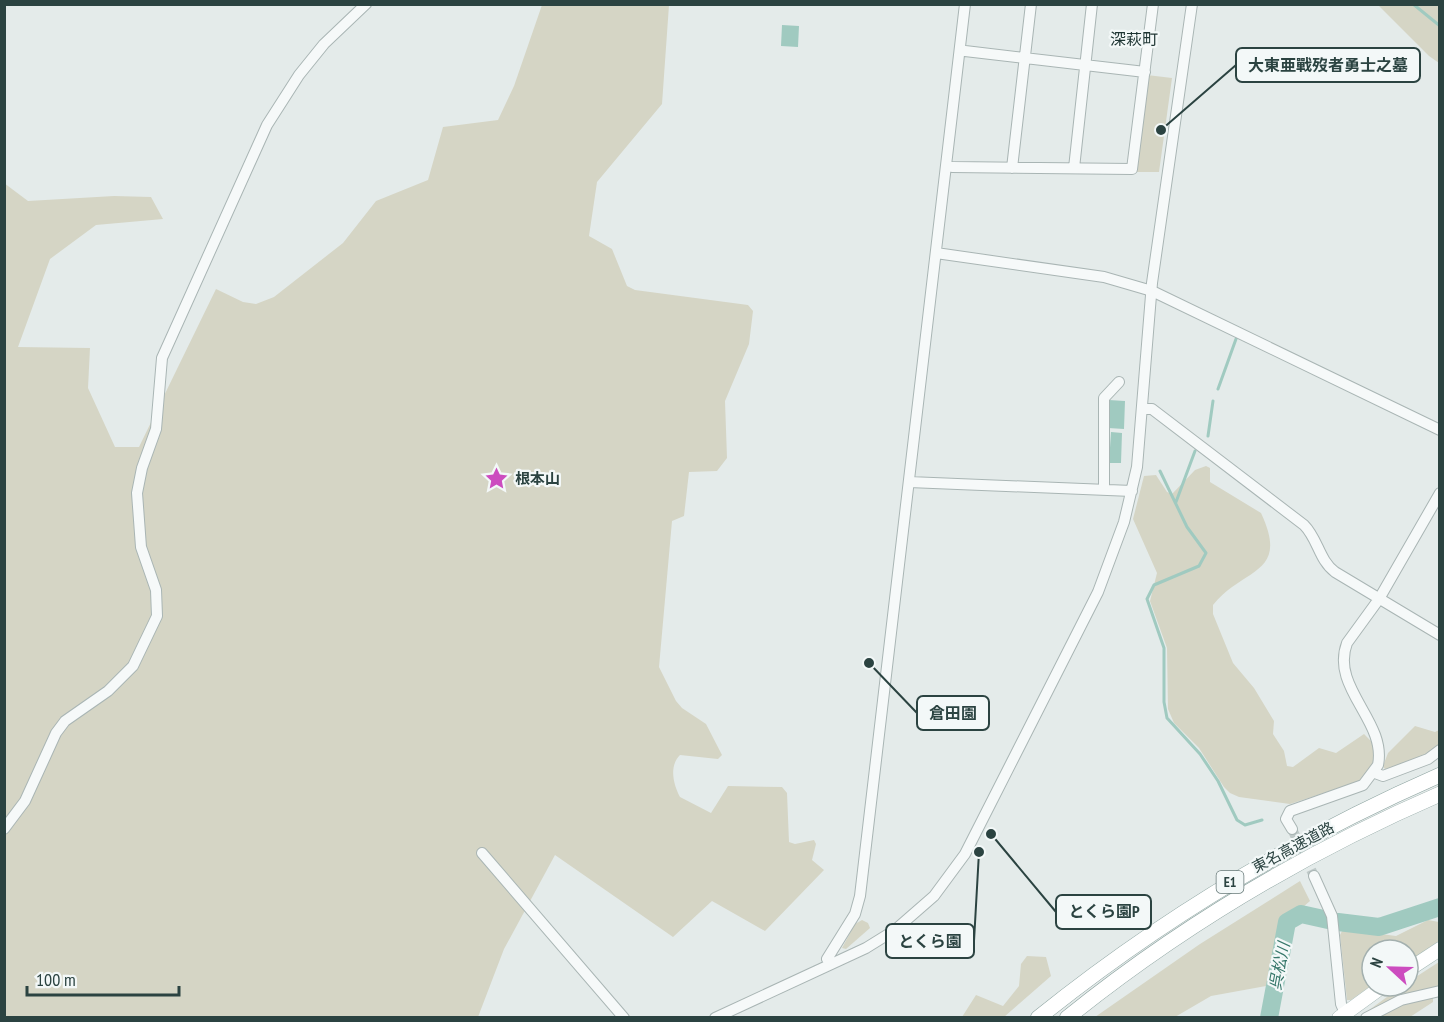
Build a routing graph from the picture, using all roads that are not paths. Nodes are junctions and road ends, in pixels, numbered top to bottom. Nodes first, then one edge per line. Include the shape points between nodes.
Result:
1 (366, 4) edge
2 (965, 4) edge
3 (1031, 4) edge
4 (1092, 4) edge
5 (1153, 4) edge
6 (1192, 4) edge
7 (966, 51) dead end
8 (1025, 58) junction
9 (1085, 65) junction
10 (1145, 72) junction
11 (952, 167) dead end
12 (1012, 168) junction
13 (1074, 168) junction
14 (936, 253) junction
15 (1152, 291) junction
16 (1119, 382) dead end
17 (1142, 409) junction
18 (1440, 430) edge
19 (909, 482) junction
20 (1104, 488) junction
21 (1132, 491) junction
22 (1440, 493) edge
23 (1378, 599) junction
24 (1440, 635) edge
25 (1439, 752) edge
26 (1375, 773) junction
27 (1440, 775) edge
28 (1440, 795) edge
29 (1292, 829) tunnel mouth
30 (4, 830) edge
31 (482, 853) dead end
32 (1314, 876) tunnel mouth
33 (1440, 950) edge
34 (1420, 962) edge
35 (830, 964) junction
36 (1440, 991) edge
37 (1367, 998) edge
38 (1343, 1016) edge
39 (624, 1017) edge
40 (715, 1017) edge
41 (1038, 1017) edge
42 (1067, 1017) edge
43 (1366, 1017) edge

1 - 30 street via 324,44 267,125 162,358 156,429 137,493 141,547 156,590 157,616 133,666 108,691 65,721 56,733 25,801
2 - 14 street
3 - 8 street
4 - 9 street
5 - 10 street
6 - 15 street
7 - 8 street
8 - 9 street
8 - 12 street
9 - 10 street
9 - 13 street
10 - 13 street via 1132,169
11 - 12 street
12 - 13 street
14 - 15 street via 1104,277
14 - 19 street
15 - 17 street
15 - 18 street
16 - 20 street via 1104,398
17 - 21 street
17 - 23 street via 1152,409 1304,525 1330,568
19 - 20 street
19 - 35 street via 860,896 855,914 827,959
20 - 21 street
21 - 35 street via 1119,540 1101,584 960,862 934,896 909,919 881,939
22 - 23 street
23 - 24 street
23 - 26 street via 1347,643 1342,660 1346,678 1379,749
25 - 26 street via 1383,776
26 - 29 street via 1363,785 1290,811 1286,819
27 - 41 highway, 東名高速道路 / E1 via 1327,828 1217,890 1154,931
28 - 42 highway, 東名高速道路 / E1 via 1334,844 1269,880 1164,946
31 - 39 street
32 - 38 street via 1332,916
33 - 34 main road
35 - 40 street
36 - 43 street via 1401,1000
37 - 38 main road

